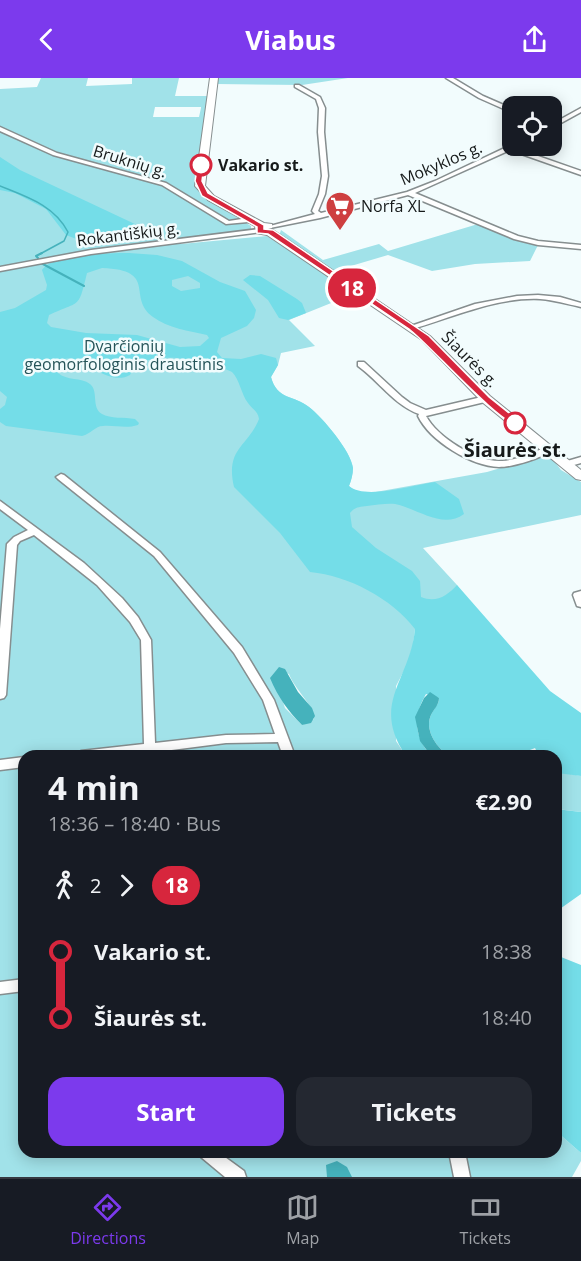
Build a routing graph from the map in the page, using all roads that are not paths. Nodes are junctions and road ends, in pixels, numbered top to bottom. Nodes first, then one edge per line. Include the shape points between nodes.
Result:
1 (214, 78) edge
2 (449, 78) edge
3 (297, 86) dead end
4 (502, 106) edge
5 (581, 110) edge
6 (562, 120) edge
7 (0, 129) edge
8 (502, 151) edge
9 (538, 156) edge
10 (581, 173) edge
11 (409, 193) junction
12 (320, 216) junction
13 (248, 220) junction
14 (266, 229) junction
15 (581, 247) edge
16 (0, 269) edge
17 (581, 305) edge
18 (412, 327) junction
19 (361, 364) dead end
20 (486, 399) junction
21 (425, 413) junction
22 (548, 450) junction
23 (581, 459) edge
24 (567, 464) junction
25 (581, 476) edge
26 (61, 477) dead end
27 (0, 504) edge
28 (34, 531) junction
29 (0, 694) edge
30 (282, 738) junction
31 (150, 750) edge
32 (162, 750) edge
33 (287, 750) edge
34 (18, 763) edge
35 (0, 765) edge
36 (18, 986) edge
37 (0, 988) edge
38 (213, 1158) edge
39 (458, 1158) edge
40 (237, 1177) edge
41 (462, 1177) edge

1 - 13 main road, Šiaurės g. via 198,181 205,194
2 - 4 street
3 - 12 street via 318,98 322,108 325,176 315,211
5 - 6 street
7 - 13 street, Bruknių g. via 55,154 164,184 228,223
8 - 11 street, Mokyklos g.
9 - 10 street
11 - 12 street, Mokyklos g.
11 - 15 street via 527,241
12 - 14 street, Mokyklos g.
13 - 14 main road, Šiaurės g.
14 - 16 street, Rokantiškių g. via 66,255
14 - 18 main road, Šiaurės g.
17 - 18 street via 551,297 506,299
18 - 20 main road, Šiaurės g.
19 - 21 street via 411,407
20 - 21 street
20 - 22 main road, Šiaurės g.
21 - 22 street via 424,422 440,438 486,463 502,464
22 - 24 main road, Šiaurės g.
23 - 24 street
24 - 25 main road, Šiaurės g.
26 - 30 street via 165,563 255,675
27 - 28 street
28 - 29 street via 12,544
28 - 31 street via 101,585 146,640
30 - 32 street via 226,739
30 - 33 street
34 - 35 street
36 - 37 street
38 - 40 street
39 - 41 street

